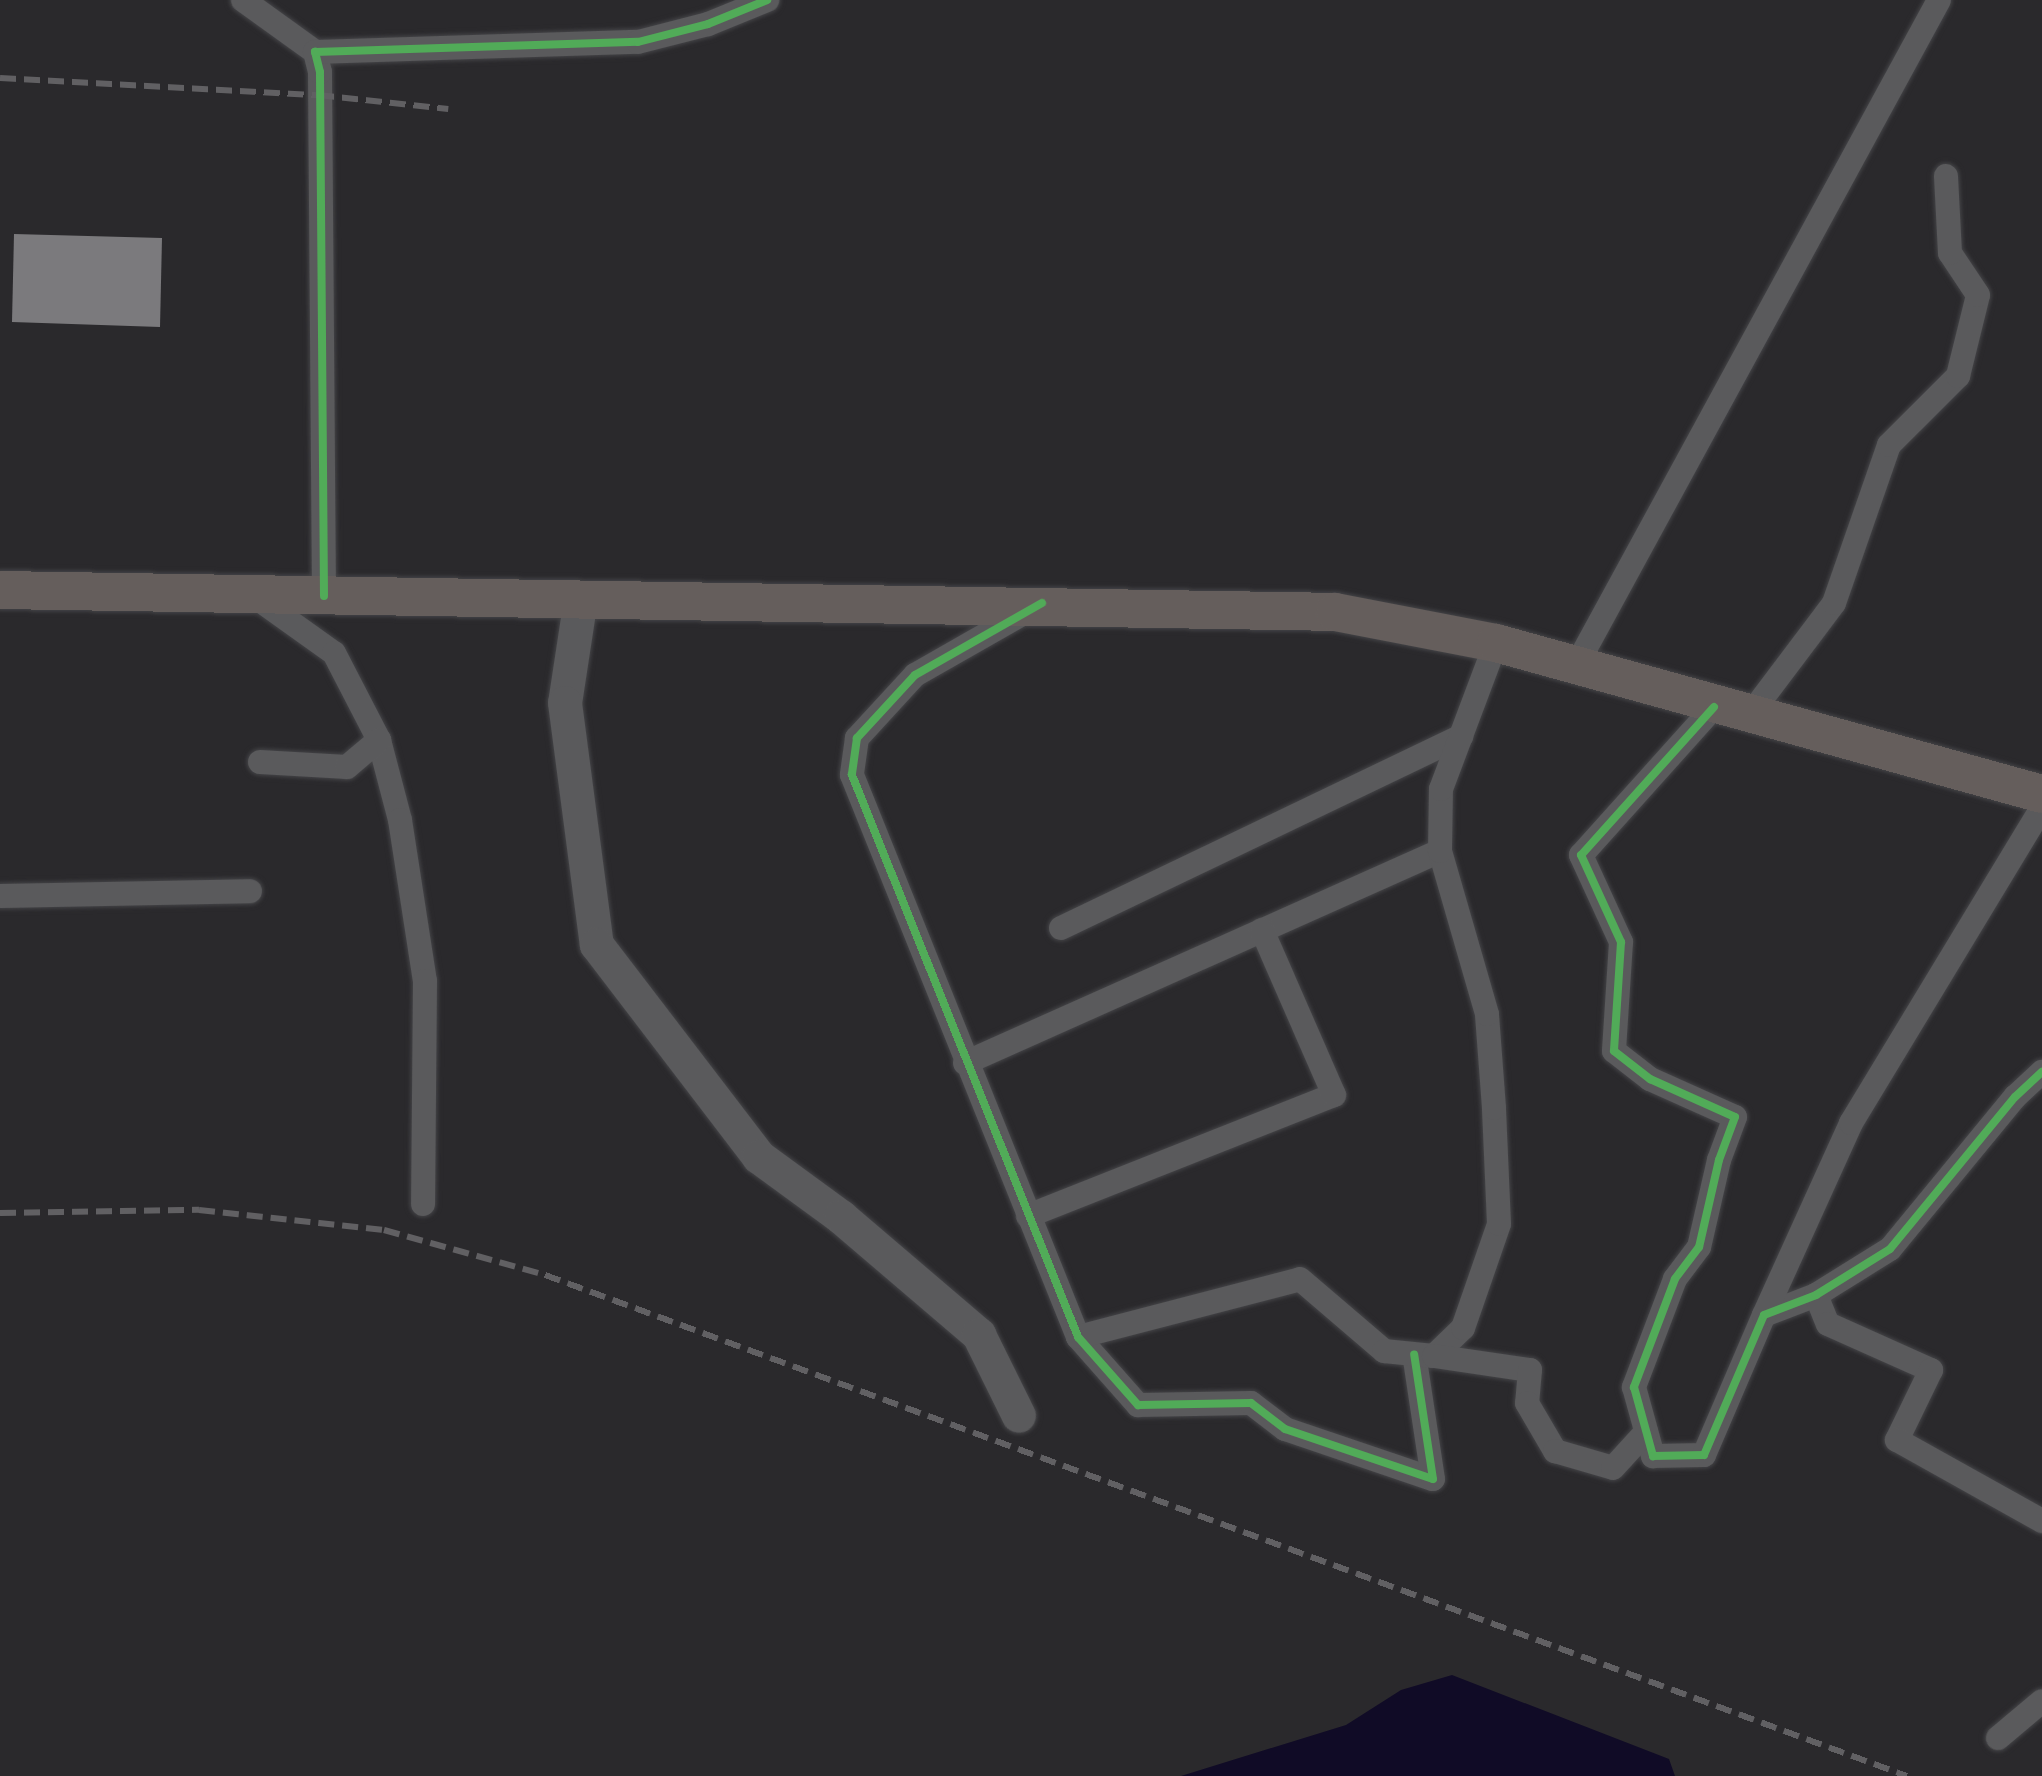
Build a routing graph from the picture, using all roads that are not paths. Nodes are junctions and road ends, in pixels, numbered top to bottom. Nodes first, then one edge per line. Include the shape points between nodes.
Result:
1 (243, 0) edge
2 (767, 0) edge
3 (1939, 0) edge
4 (315, 52) junction
5 (1946, 176) dead end
6 (0, 590) edge
7 (254, 596) junction
8 (324, 596) junction
9 (581, 599) junction
10 (1042, 603) junction
11 (1496, 643) junction
12 (1577, 664) junction
13 (1732, 712) junction
14 (1461, 736) junction
15 (379, 740) junction
16 (260, 762) dead end
17 (2042, 794) edge
18 (2042, 807) edge
19 (1440, 851) junction
20 (250, 891) dead end
21 (0, 896) edge
22 (1061, 928) dead end
23 (1262, 930) junction
24 (965, 1063) junction
25 (2042, 1072) edge
26 (423, 1204) dead end
27 (1028, 1216) junction
28 (1816, 1295) junction
29 (1764, 1315) junction
30 (1078, 1337) junction
31 (1424, 1355) junction
32 (1019, 1416) dead end
33 (1646, 1432) junction
34 (2042, 1521) edge
35 (2042, 1701) edge
36 (1998, 1738) dead end

1 - 4 street
2 - 4 street via 708,24 638,42
3 - 12 street
4 - 8 street via 320,72
5 - 13 street via 1950,253 1978,295 1958,376 1889,445 1834,603
6 - 7 main road
7 - 8 main road
7 - 15 street via 334,653
8 - 9 main road
9 - 10 main road
9 - 32 street via 565,703 597,945 759,1157 841,1217 979,1335
10 - 11 main road via 1335,612
10 - 24 street via 915,675 857,738 852,775
11 - 12 main road
11 - 14 street
12 - 13 main road
13 - 17 main road
13 - 33 street via 1581,855 1621,942 1614,1051 1650,1079 1735,1117 1699,1247 1675,1279 1634,1387
14 - 19 street via 1441,789
14 - 22 street
15 - 16 street via 347,767
15 - 26 street via 400,820 425,981
18 - 29 street via 1851,1123
19 - 23 street
19 - 31 street via 1487,1014 1499,1224 1463,1328
20 - 21 street
23 - 24 street
23 - 27 street via 1334,1095
24 - 27 street
25 - 28 street via 2015,1097 1890,1249
27 - 30 street
28 - 29 street
28 - 34 street via 1828,1324 1931,1370 1897,1440
29 - 33 street via 1704,1455 1653,1456
30 - 31 street via 1300,1279 1384,1351
30 - 31 street via 1138,1405 1251,1403 1285,1429 1433,1479
31 - 33 street via 1530,1370 1527,1403 1555,1451 1613,1468
35 - 36 street

